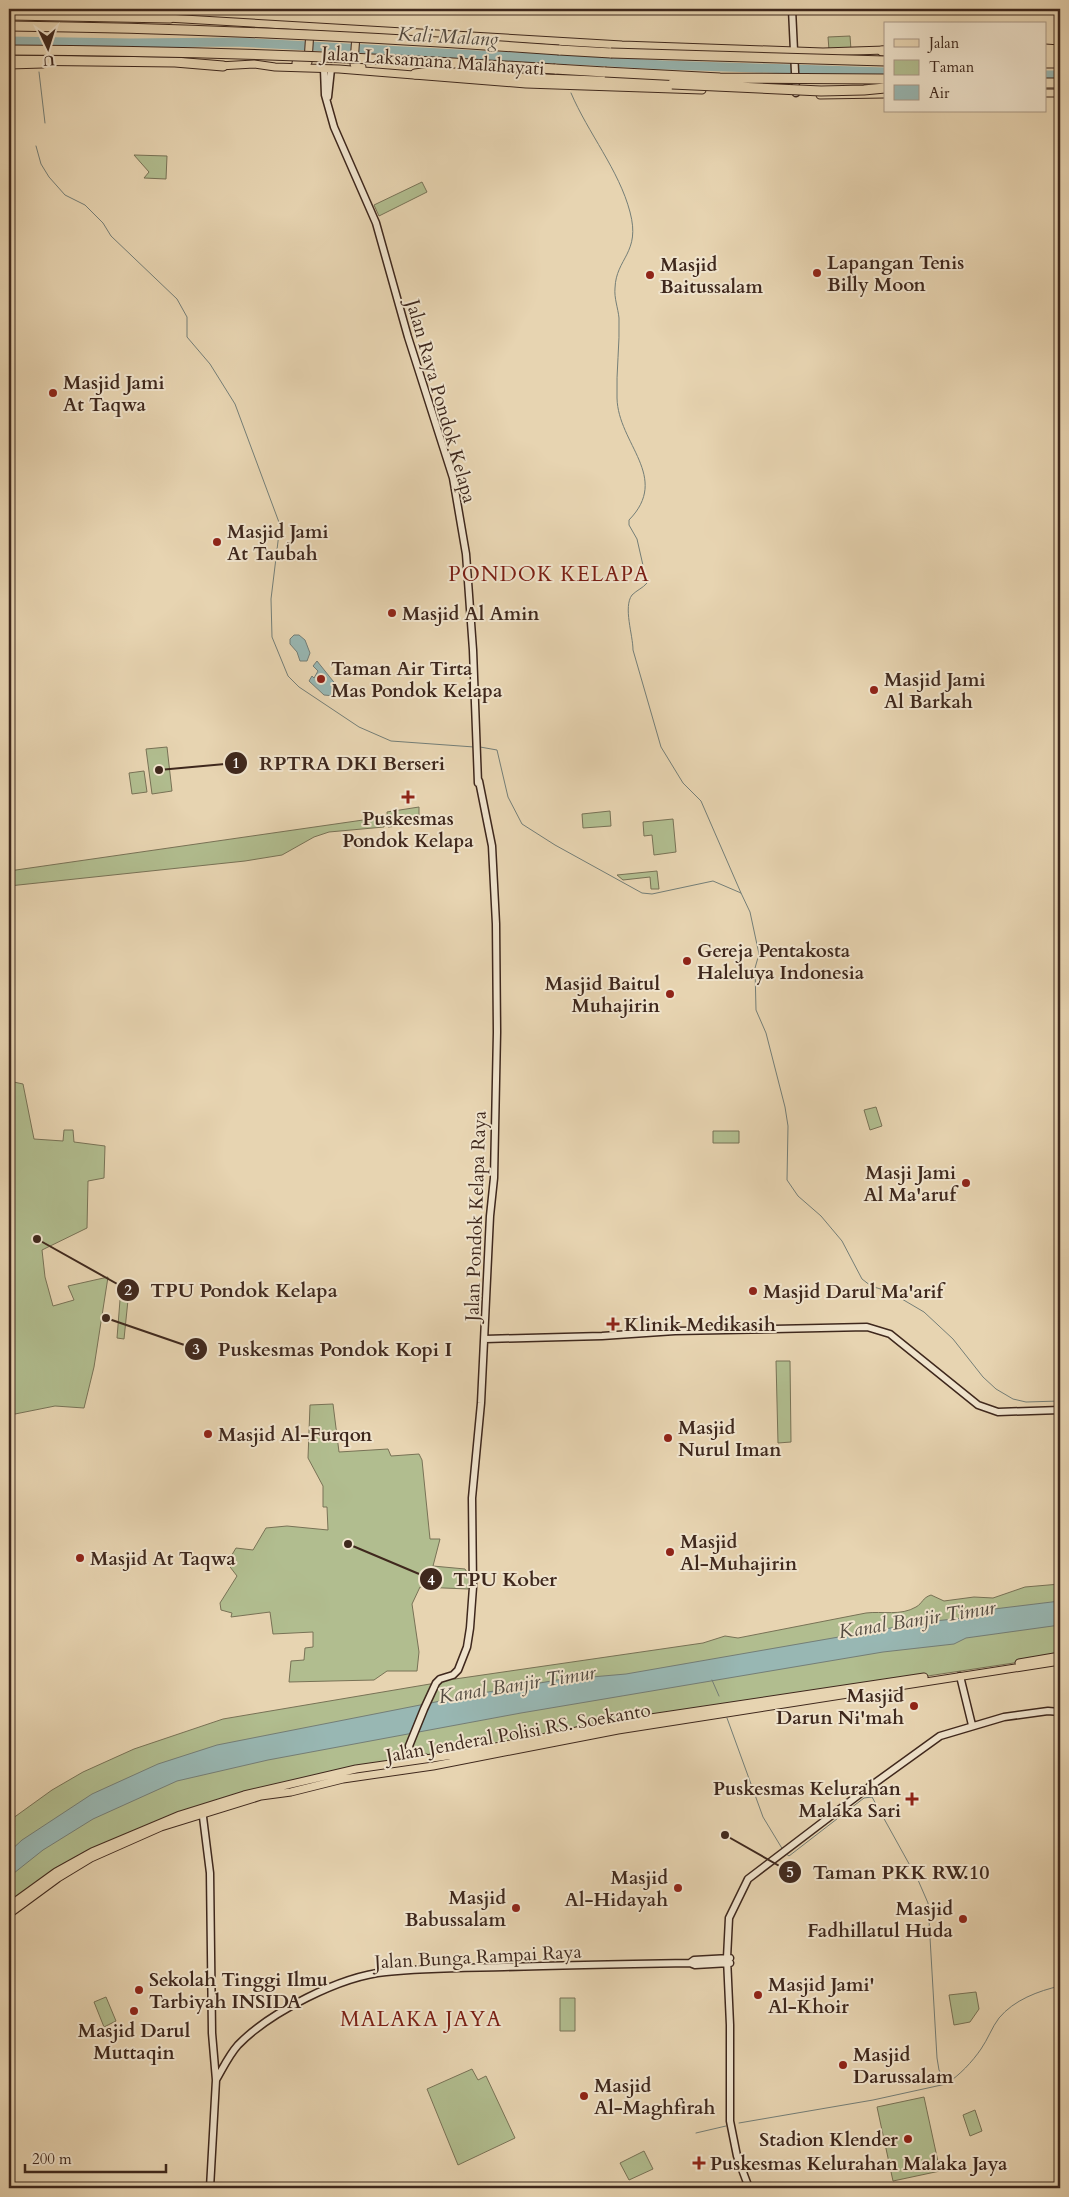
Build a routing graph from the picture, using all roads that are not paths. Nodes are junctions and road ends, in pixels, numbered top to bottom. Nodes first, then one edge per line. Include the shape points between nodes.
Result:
1 (792, 9) edge
2 (9, 14) edge
3 (170, 18) junction
4 (9, 26) edge
5 (310, 28) junction
6 (357, 29) junction
7 (1046, 48) edge
8 (1060, 49) edge
9 (9, 50) edge
10 (795, 51) junction
11 (884, 51) edge
12 (1046, 54) edge
13 (1060, 54) edge
14 (9, 60) edge
15 (884, 61) edge
16 (1046, 63) edge
17 (9, 64) edge
18 (254, 64) junction
19 (1060, 64) edge
20 (223, 66) junction
21 (327, 69) junction
22 (412, 74) junction
23 (884, 79) edge
24 (1046, 83) edge
25 (1060, 83) edge
26 (884, 88) edge
27 (1046, 93) edge
28 (1060, 93) edge
29 (796, 94) junction
30 (884, 94) edge
31 (491, 850) joint
32 (485, 1339) junction
33 (1060, 1410) edge
34 (1060, 1656) edge
35 (1060, 1661) edge
36 (960, 1676) junction
37 (1060, 1712) edge
38 (628, 1725) junction
39 (972, 1725) junction
40 (409, 1749) junction
41 (433, 1758) junction
42 (414, 1761) junction
43 (420, 1768) junction
44 (357, 1772) junction
45 (202, 1811) junction
46 (57, 1875) junction
47 (9, 1906) edge
48 (9, 1914) edge
49 (728, 1961) junction
50 (214, 2051) junction
51 (229, 2056) junction
52 (216, 2080) junction
53 (210, 2188) edge
54 (749, 2188) edge

1 - 10 street
2 - 3 highway
2 - 3 main road
3 - 5 main road
4 - 15 highway, bridge via 158,28 611,53
5 - 6 main road
5 - 18 main road via 307,63
6 - 10 main road
6 - 22 main road via 356,67 403,69
7 - 8 main road
9 - 23 highway, bridge via 436,61 720,78
10 - 11 main road
10 - 29 street
12 - 13 highway
14 - 20 highway via 175,62
16 - 19 highway
17 - 20 main road, Jalan Laksamana Malahayati
18 - 20 main road, Jalan Laksamana Malahayati
18 - 21 main road, Jalan Laksamana Malahayati
21 - 22 main road, Jalan Laksamana Malahayati
21 - 31 street, Jalan Raya Pondok Kelapa via 327,100 336,134 375,220 452,478 466,554 479,800
22 - 26 highway, bridge via 438,71 498,77 821,90
22 - 29 main road, Jalan Laksamana Malahayati via 566,85
24 - 25 highway
27 - 28 main road
29 - 30 main road, Jalan Laksamana Malahayati
31 - 32 street, Jalan Pondok Kelapa Raya via 496,924 497,1032 494,1178
32 - 33 street via 867,1327 890,1334 983,1407 1008,1412
32 - 40 street, Jalan Pondok Kelapa Raya via 472,1498 473,1588 468,1647 455,1674 440,1679 435,1686
34 - 38 main road, Jalan Jenderal Polisi RS. Soekanto
35 - 36 main road, Jalan Jenderal Polisi RS. Soekanto
36 - 38 main road, Jalan Jenderal Polisi RS. Soekanto
36 - 39 street
37 - 39 street via 1013,1715
38 - 41 main road, Jalan Jenderal Polisi RS. Soekanto
38 - 43 main road, Jalan Jenderal Polisi RS. Soekanto
39 - 49 street via 940,1736 748,1879 730,1915
40 - 41 main road via 424,1758
40 - 42 street
41 - 42 main road, Jalan Jenderal Polisi RS. Soekanto
42 - 43 street
42 - 44 main road, Jalan Jenderal Polisi RS. Soekanto
43 - 44 main road, Jalan Jenderal Polisi RS. Soekanto
44 - 45 main road, Jalan Jenderal Polisi RS. Soekanto via 291,1792
45 - 46 main road, Jalan Jenderal Polisi RS. Soekanto via 139,1831 92,1852
45 - 50 street via 210,1873
46 - 47 main road, Jalan Jenderal Polisi RS. Soekanto
46 - 48 main road, Jalan Jenderal Polisi RS. Soekanto
49 - 51 street, Jalan Bunga Rampai Raya via 695,1965 568,1964 384,1972 340,1984 294,2003 268,2020
49 - 54 street via 730,2122 737,2156
50 - 51 street via 220,2056
50 - 52 street
51 - 52 street, Jalan Bunga Rampai Raya
52 - 53 street

